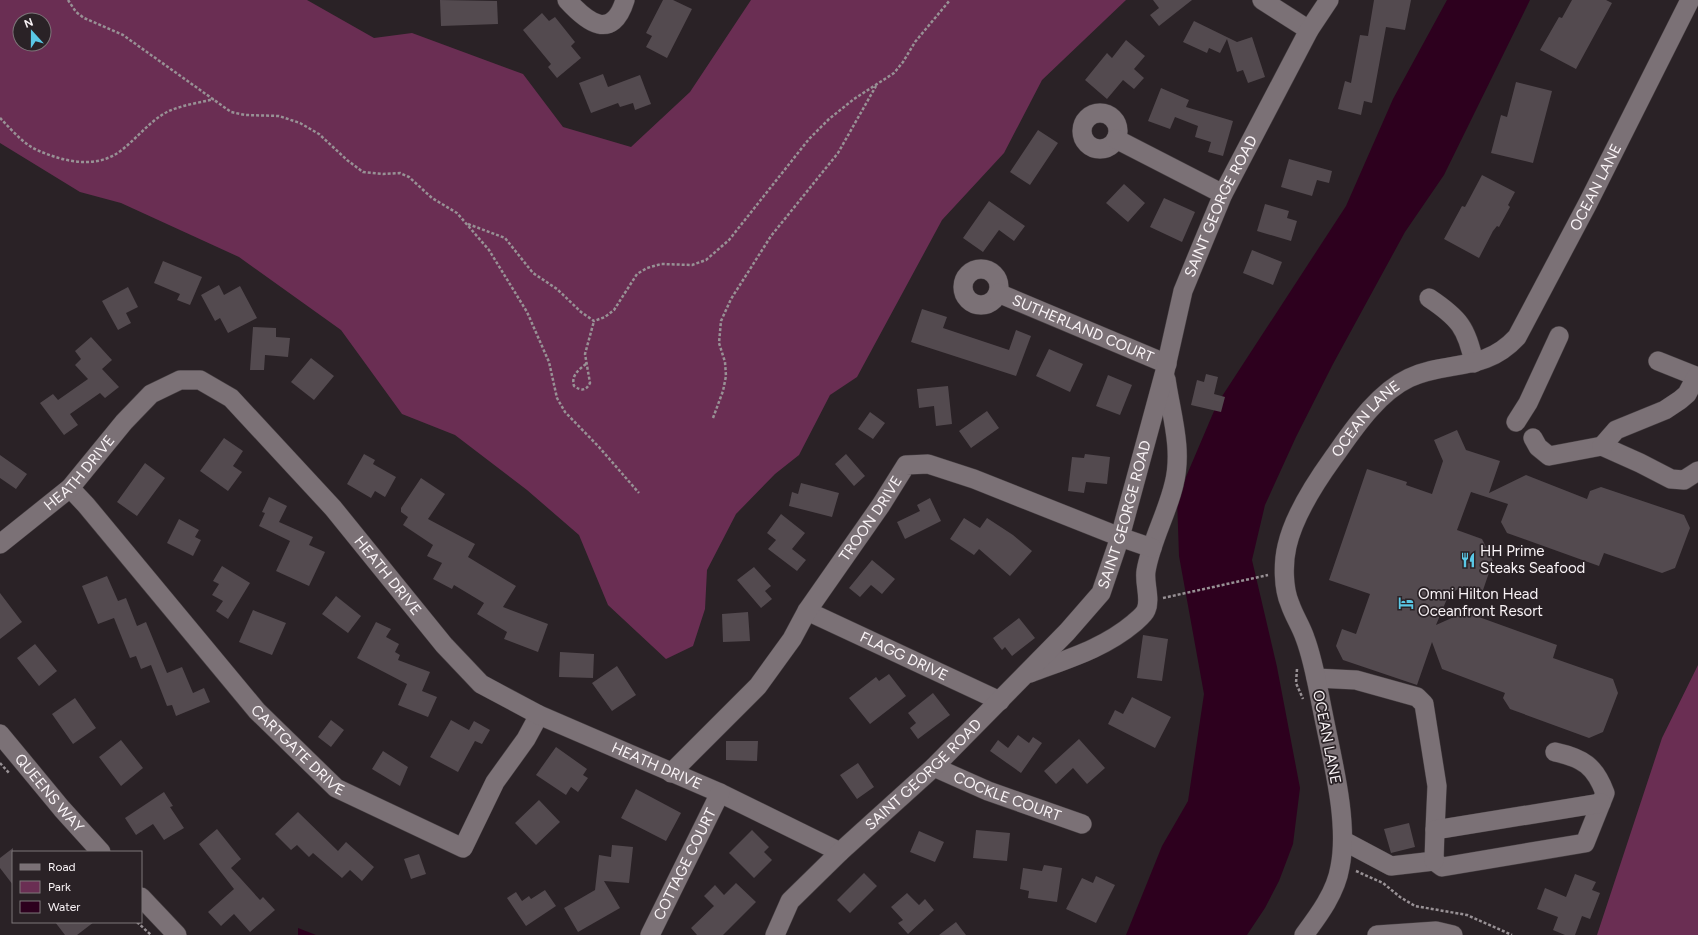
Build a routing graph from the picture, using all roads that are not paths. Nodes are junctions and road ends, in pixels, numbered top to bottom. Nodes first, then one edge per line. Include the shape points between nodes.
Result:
1 (567, 0) edge
2 (625, 0) edge
3 (1262, 0) edge
4 (1329, 0) edge
5 (1690, 0) edge
6 (1310, 30) junction
7 (1116, 139) dead end
8 (1223, 194) junction
9 (998, 293) dead end
10 (1429, 298) dead end
11 (1559, 336) dead end
12 (1658, 361) dead end
13 (1474, 363) junction
14 (1166, 367) junction
15 (1697, 377) edge
16 (1516, 422) dead end
17 (1533, 438) dead end
18 (1602, 446) junction
19 (1698, 471) edge
20 (70, 488) junction
21 (1120, 537) junction
22 (0, 544) edge
23 (1152, 548) junction
24 (807, 611) junction
25 (1025, 675) junction
26 (1316, 678) junction
27 (1000, 701) junction
28 (539, 715) junction
29 (0, 734) edge
30 (1555, 752) dead end
31 (934, 767) junction
32 (671, 773) junction
33 (720, 793) junction
34 (1601, 803) junction
35 (1082, 824) dead end
36 (1436, 830) junction
37 (1344, 841) junction
38 (99, 851) edge
39 (840, 852) junction
40 (1434, 861) junction
41 (142, 899) edge
42 (1310, 933) edge
43 (177, 935) edge
44 (650, 935) edge
45 (775, 935) edge
46 (1377, 935) edge
47 (1453, 935) edge

1 - 2 street via 590,22 601,25 610,24 616,18
3 - 6 street
4 - 6 street, SAINT GEORGE ROAD
5 - 13 street, OCEAN LANE via 1517,337 1508,347
6 - 8 street, SAINT GEORGE ROAD
7 - 8 street
8 - 14 street, SAINT GEORGE ROAD via 1183,291
9 - 14 street, SUTHERLAND COURT
10 - 13 street via 1450,312 1462,326 1468,338
11 - 16 street via 1528,403
12 - 15 street
13 - 26 street, OCEAN LANE via 1424,372 1407,379 1388,392 1366,414 1332,459 1295,523 1287,546 1285,572 1289,602 1306,638
14 - 21 street, SAINT GEORGE ROAD
14 - 23 street via 1177,445 1177,463 1174,484
15 - 18 street via 1687,394 1680,400 1665,410 1616,430
17 - 18 street via 1538,447 1549,456
18 - 19 street via 1671,479 1684,480
20 - 22 street, HEATH DRIVE
20 - 28 street, HEATH DRIVE via 124,422 151,394 180,380 200,380 231,398 322,497 444,645 481,684
20 - 28 street, CARTGATE DRIVE via 257,711 336,788 463,848 495,782 526,739
21 - 23 street, TROON DRIVE
21 - 24 street, TROON DRIVE via 928,464 906,465
21 - 25 street, SAINT GEORGE ROAD via 1101,593
23 - 25 street via 1146,572 1148,602 1142,615 1120,635 1098,648
24 - 27 street, FLAGG DRIVE
24 - 32 street, TROON DRIVE via 792,639 758,686
25 - 27 street, SAINT GEORGE ROAD
26 - 36 street via 1356,680 1417,698 1424,704 1437,786
26 - 37 street, OCEAN LANE via 1330,747
27 - 31 street, SAINT GEORGE ROAD
28 - 32 street, HEATH DRIVE
29 - 38 street, QUEENS WAY
30 - 34 street via 1574,756 1587,764 1599,777 1605,793
31 - 35 street, COCKLE COURT via 988,791
31 - 39 street, SAINT GEORGE ROAD
32 - 33 street, HEATH DRIVE
33 - 39 street, HEATH DRIVE
33 - 44 street, COTTAGE COURT
34 - 36 street
34 - 40 street via 1585,843 1442,867
36 - 40 street
37 - 40 street via 1390,866
37 - 42 street, OCEAN LANE via 1340,867 1331,892
39 - 45 street, SAINT GEORGE ROAD via 790,901
41 - 43 street
46 - 47 street via 1436,931

